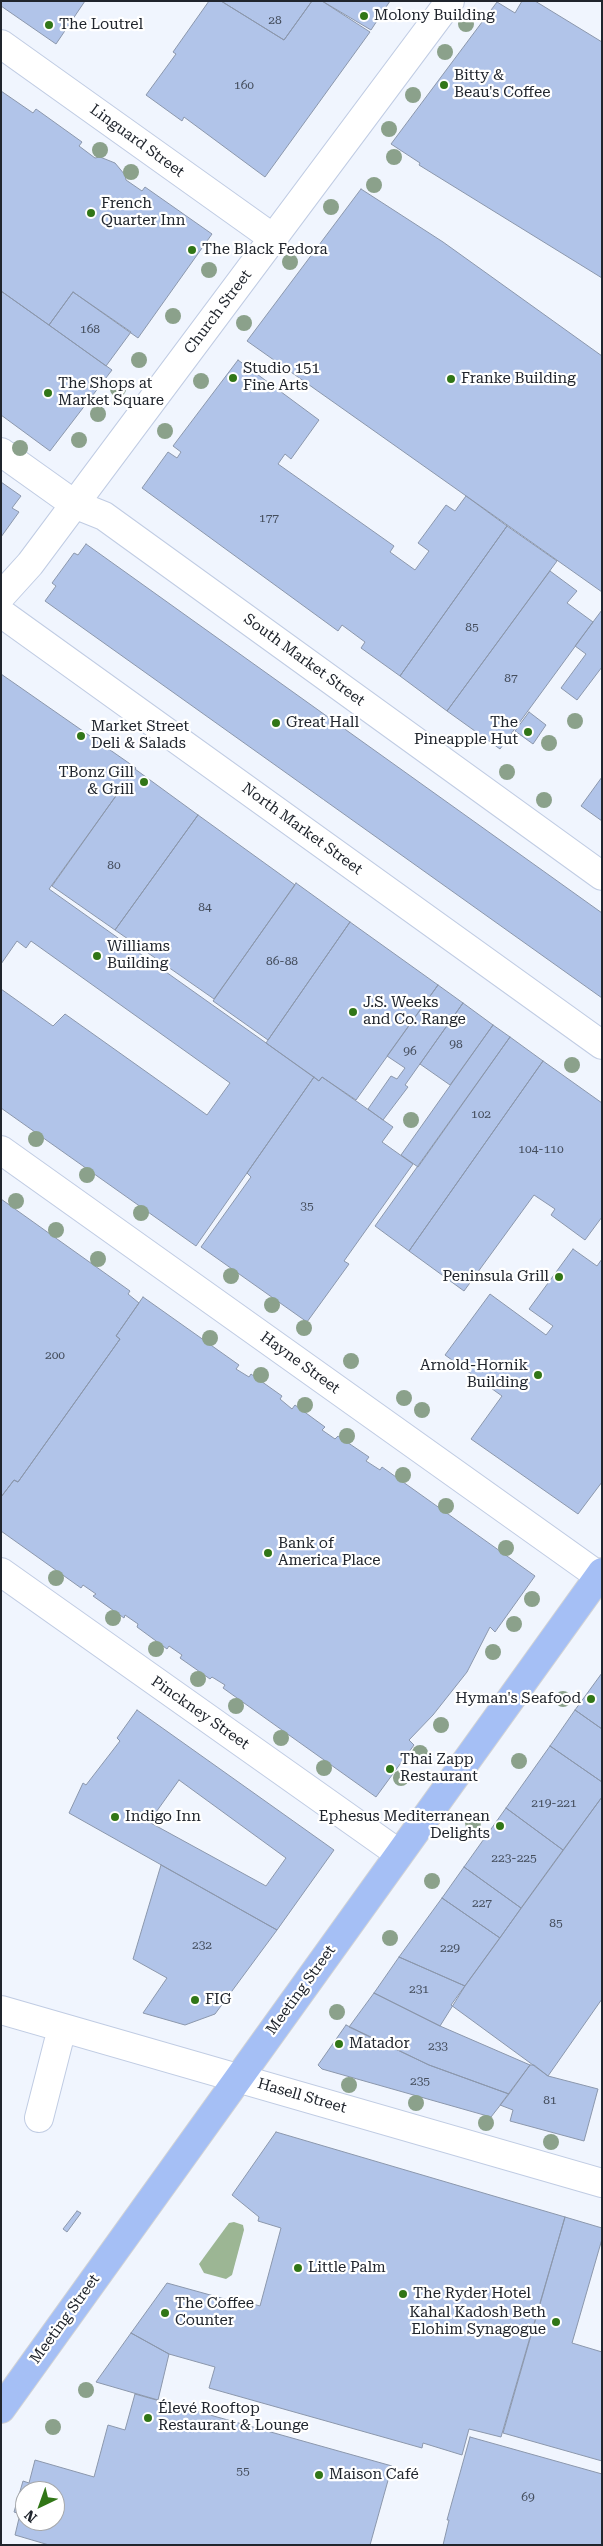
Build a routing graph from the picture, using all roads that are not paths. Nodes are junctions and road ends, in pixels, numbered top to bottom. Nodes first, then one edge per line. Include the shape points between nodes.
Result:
1 (450, 1) edge
2 (1, 44) edge
3 (273, 238) junction
4 (1, 452) edge
5 (74, 504) junction
6 (1, 596) edge
7 (1, 613) edge
8 (602, 876) edge
9 (602, 1045) edge
10 (1, 1150) edge
11 (1, 1572) edge
12 (600, 1574) edge
13 (398, 1853) junction
14 (1, 2010) edge
15 (62, 2028) junction
16 (238, 2078) junction
17 (39, 2118) dead end
18 (601, 2180) edge
19 (1, 2408) edge

1 - 3 street, Church Street
2 - 3 street, Linguard Street
3 - 5 street, Church Street
4 - 5 street, South Market Street
5 - 6 street, Church Street
5 - 8 street, South Market Street via 104,516
7 - 9 street, North Market Street
10 - 12 street, Hayne Street
11 - 13 street, Pinckney Street
12 - 13 main road, Meeting Street
13 - 16 main road, Meeting Street
14 - 15 street, Hasell Street
15 - 16 street, Hasell Street
15 - 17 street
16 - 18 street, Hasell Street
16 - 19 main road, Meeting Street

